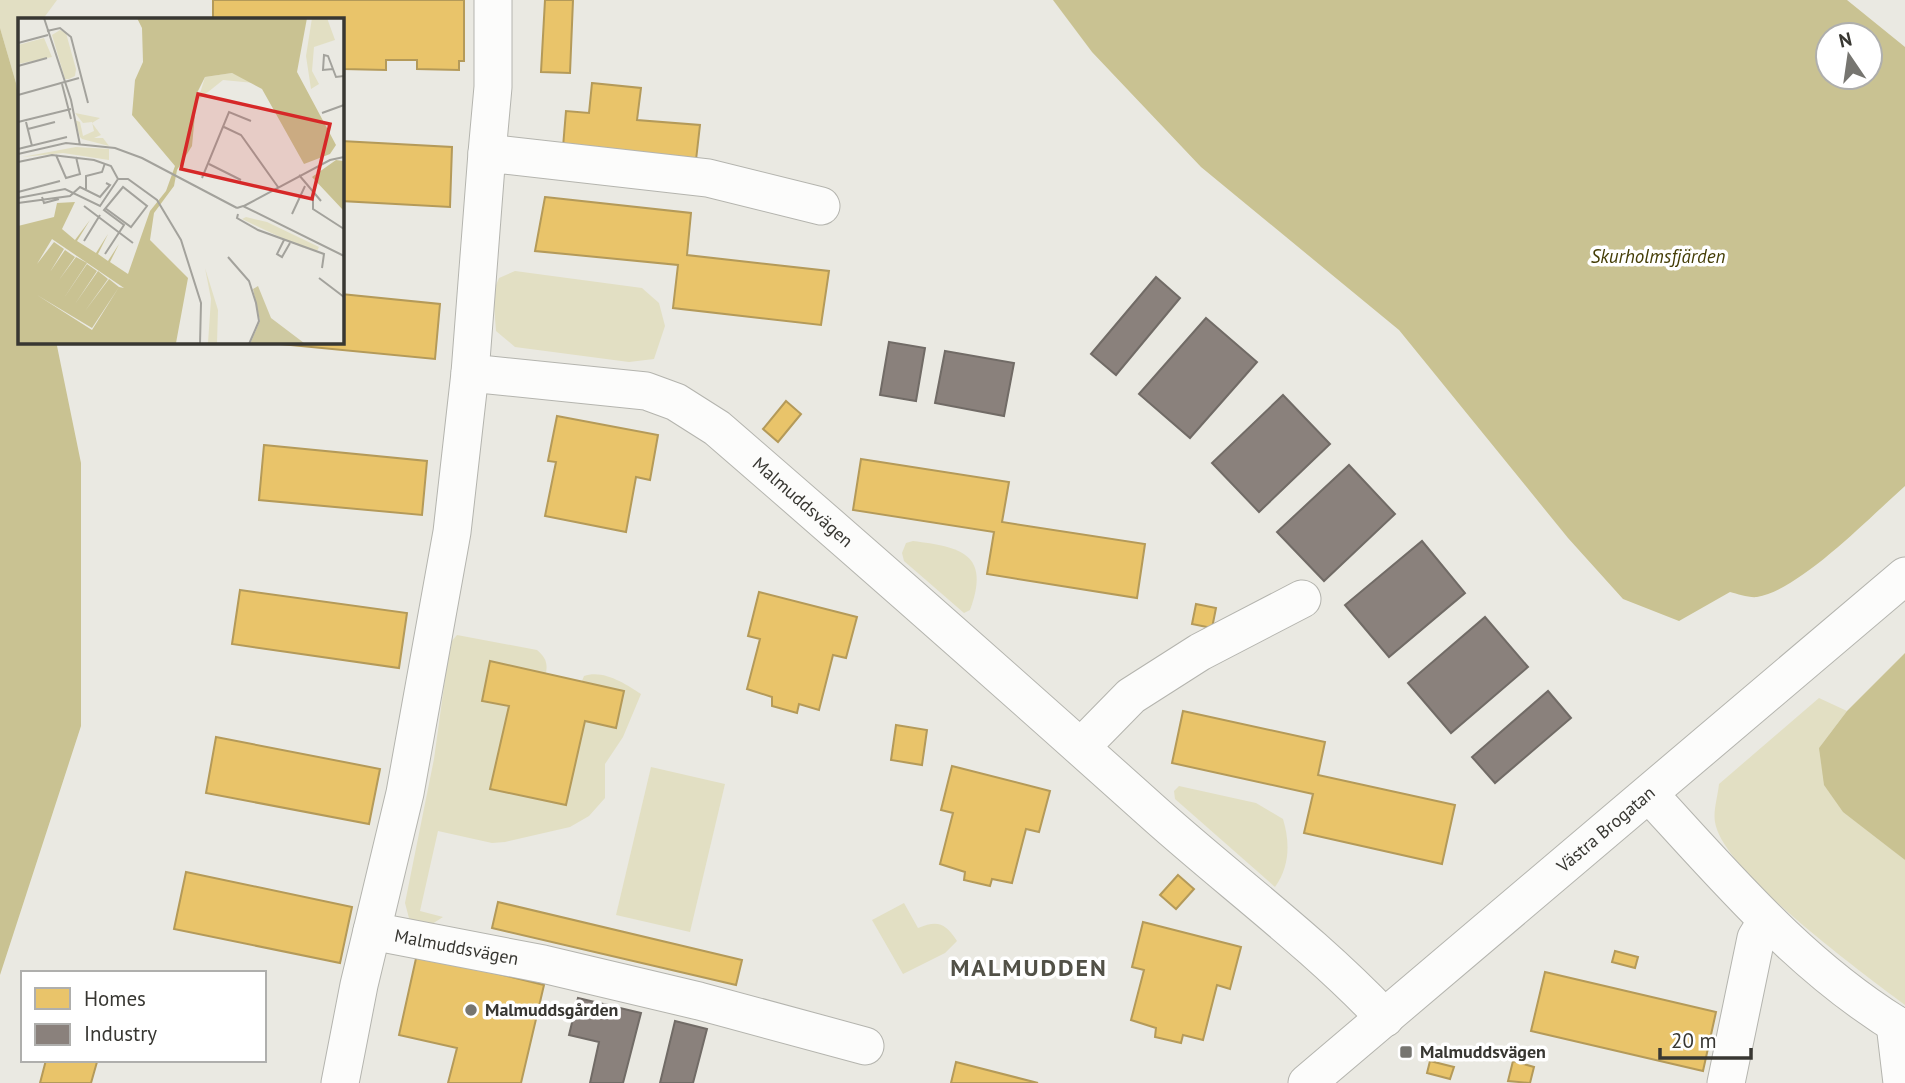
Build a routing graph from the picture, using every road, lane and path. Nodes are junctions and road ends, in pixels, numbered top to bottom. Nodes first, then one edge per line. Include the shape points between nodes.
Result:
1 (492, 0) edge
2 (487, 153) junction
3 (821, 206) dead end
4 (470, 373) junction
5 (1905, 576) edge
6 (1302, 599) dead end
7 (1082, 746) junction
8 (1649, 794) junction
9 (1766, 922) junction
10 (372, 931) junction
11 (1385, 1018) junction
12 (1900, 1027) edge
13 (865, 1046) dead end
14 (340, 1083) edge
15 (1307, 1083) edge
16 (1726, 1083) edge
17 (1902, 1083) edge

1 - 2 street, Malmuddsvägen via 493,87
2 - 3 street via 708,178
2 - 4 street, Malmuddsvägen
4 - 7 street, Malmuddsvägen via 633,389 676,402 717,428
4 - 10 street, Malmuddsvägen via 452,532 405,793
5 - 8 street, Västra Brogatan
6 - 7 street via 1200,652 1131,696
7 - 11 street, Malmuddsvägen
8 - 9 street
8 - 11 street, Västra Brogatan
9 - 12 street via 1830,978
9 - 16 street via 1756,937
10 - 13 street, Malmuddsvägen via 543,964
10 - 14 street, Malmuddsvägen
11 - 15 street, Västra Brogatan
12 - 17 street

